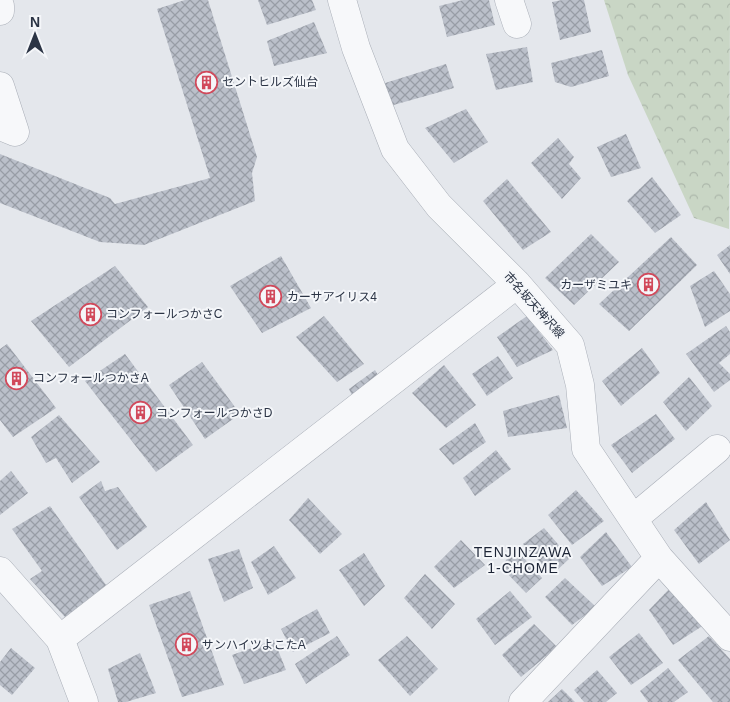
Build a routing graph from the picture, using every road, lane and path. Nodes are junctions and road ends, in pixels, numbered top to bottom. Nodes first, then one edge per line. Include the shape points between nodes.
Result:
1 (342, 0) edge
2 (0, 6) edge
3 (0, 11) edge
4 (0, 86) edge
5 (0, 126) edge
6 (517, 284) junction
7 (717, 449) dead end
8 (633, 519) junction
9 (659, 558) junction
10 (0, 571) edge
11 (730, 637) edge
12 (60, 639) junction
13 (84, 702) edge
14 (524, 702) edge

1 - 6 street, 市名坂天神沢線 via 356,48 395,149 439,206
2 - 3 street
4 - 5 street via 15,132
6 - 8 street, 市名坂天神沢線 via 570,345 580,385 586,449
6 - 12 street
7 - 8 street
8 - 9 street, 市名坂天神沢線
9 - 11 street, 市名坂天神沢線
9 - 14 street
10 - 12 street
12 - 13 street

